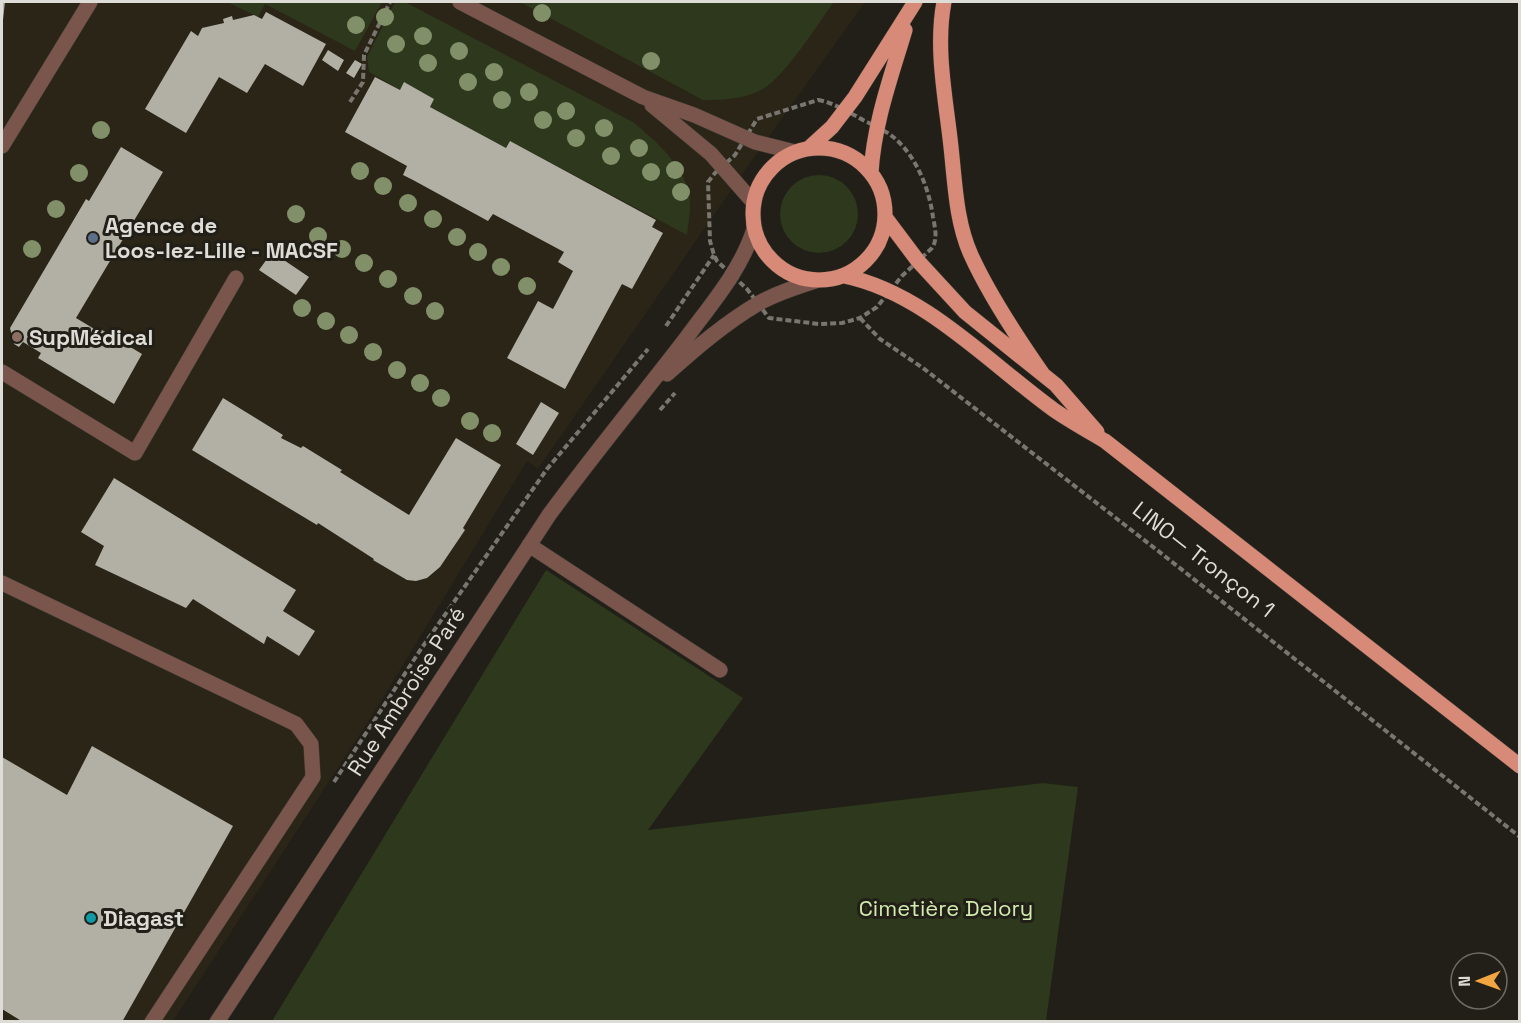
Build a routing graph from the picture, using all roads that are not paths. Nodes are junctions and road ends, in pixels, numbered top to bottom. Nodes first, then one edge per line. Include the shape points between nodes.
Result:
1 (459, 2) edge
2 (944, 2) edge
3 (86, 5) edge
4 (913, 6) edge
5 (643, 97) junction
6 (2, 146) edge
7 (802, 150) junction
8 (871, 173) junction
9 (754, 203) junction
10 (885, 217) junction
11 (754, 229) junction
12 (844, 276) junction
13 (236, 278) dead end
14 (815, 280) junction
15 (2, 372) edge
16 (1042, 373) junction
17 (644, 393) junction
18 (1105, 441) junction
19 (529, 545) junction
20 (2, 583) edge
21 (720, 670) dead end
22 (1520, 766) edge
23 (152, 1022) edge
24 (217, 1022) edge

1 - 5 street
2 - 16 main road via 942,69 962,227 971,255
3 - 6 street
4 - 7 main road via 832,127
4 - 8 main road via 879,116
5 - 7 street via 755,142
5 - 9 street via 711,154
7 - 8 main road via 832,149 847,154
7 - 9 main road via 777,162 757,190
8 - 10 main road via 882,194
9 - 11 main road
10 - 12 main road via 873,252
10 - 16 main road via 918,261 965,312
11 - 14 main road via 776,265 794,276
11 - 17 street, Rue Ambroise Paré via 732,276
12 - 14 main road
12 - 18 main road via 873,283 909,302 1054,410
13 - 15 street via 135,453
14 - 17 street, Rue Ambroise Paré via 751,308 712,335
16 - 18 main road
17 - 19 street, Rue Ambroise Paré
18 - 22 main road, LINO— Tronçon 1
19 - 21 street
19 - 24 street, Rue Ambroise Paré
20 - 23 street via 296,724 311,744 313,777

